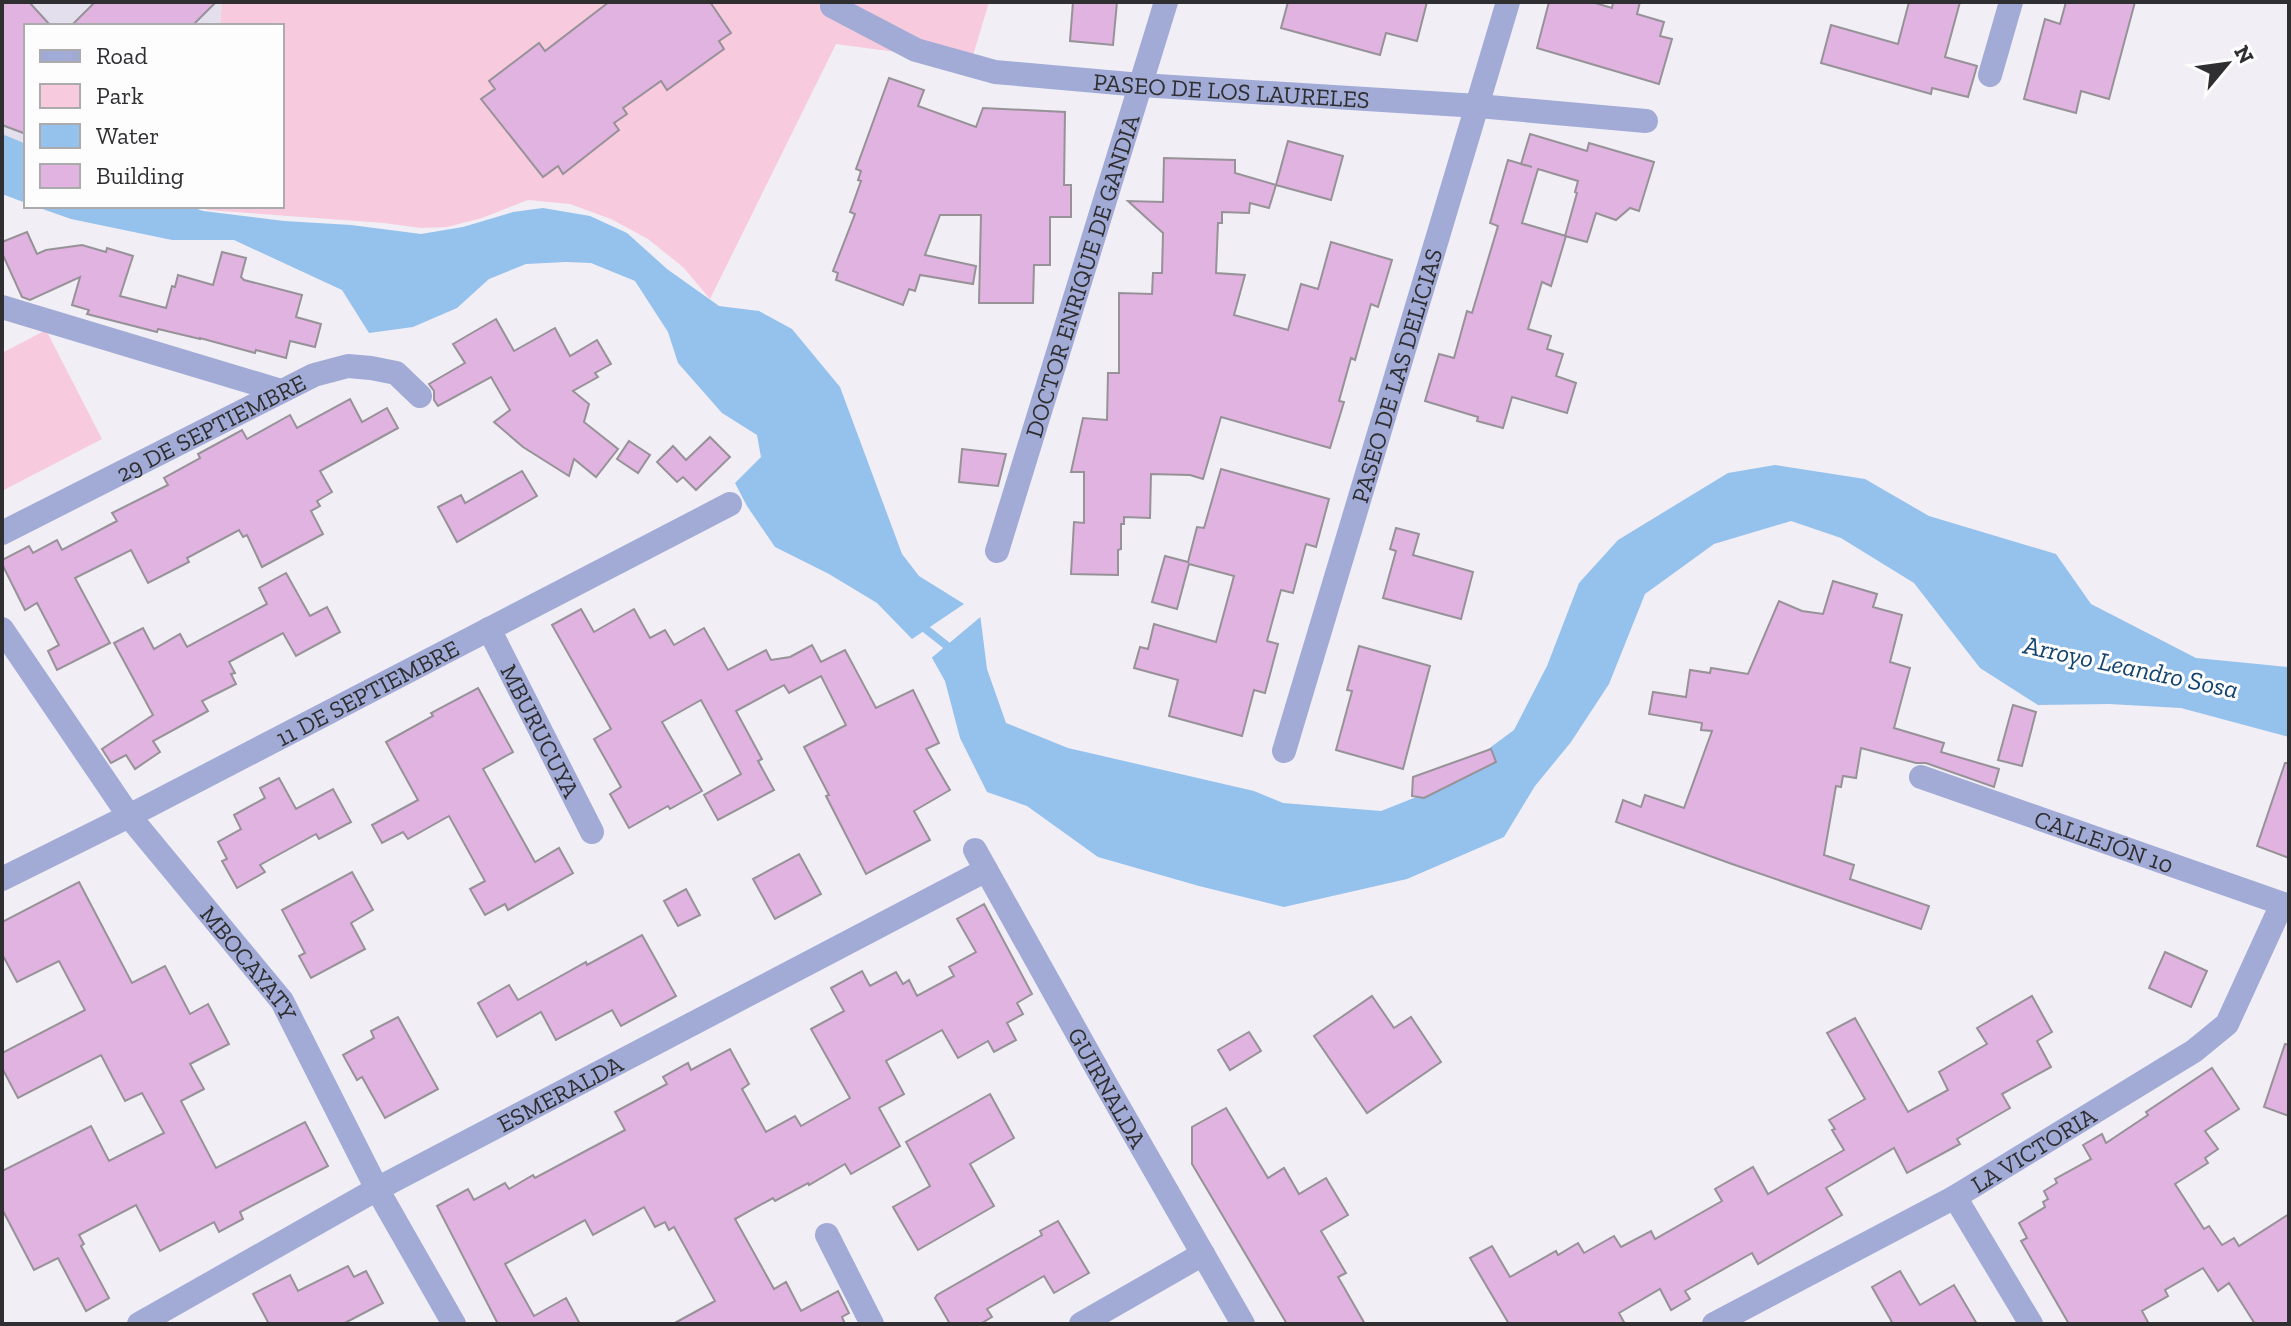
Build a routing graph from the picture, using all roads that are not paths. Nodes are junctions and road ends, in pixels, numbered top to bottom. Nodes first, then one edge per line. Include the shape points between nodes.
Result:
1 (1166, 2) edge
2 (1508, 2) edge
3 (2011, 2) edge
4 (832, 6) dead end
5 (1990, 75) dead end
6 (1141, 85) junction
7 (1478, 106) junction
8 (1646, 121) dead end
9 (2, 307) edge
10 (281, 391) junction
11 (420, 396) dead end
12 (730, 504) dead end
13 (2, 533) edge
14 (997, 551) dead end
15 (2, 629) edge
16 (489, 629) junction
17 (1284, 751) dead end
18 (1921, 777) dead end
19 (129, 816) junction
20 (592, 832) dead end
21 (980, 860) joint
22 (2, 879) edge
23 (2286, 905) edge
24 (377, 1189) junction
25 (1955, 1197) junction
26 (827, 1235) dead end
27 (1203, 1254) junction
28 (139, 1324) edge
29 (454, 1324) edge
30 (872, 1324) edge
31 (1081, 1324) edge
32 (1243, 1324) edge
33 (1714, 1324) edge
34 (2031, 1324) edge

1 - 6 street, DOCTOR ENRIQUE DE GANDIA
2 - 7 street, PASEO DE LAS DELICIAS
3 - 5 street
4 - 6 street, PASEO DE LOS LAURELES via 916,50 995,72
6 - 7 street, PASEO DE LOS LAURELES
6 - 14 street, DOCTOR ENRIQUE DE GANDIA
7 - 8 street, PASEO DE LOS LAURELES
7 - 17 street, PASEO DE LAS DELICIAS
9 - 10 street
10 - 11 street, 29 DE SEPTIEMBRE via 348,366 396,373
10 - 13 street, 29 DE SEPTIEMBRE
12 - 16 street, 11 DE SEPTIEMBRE
15 - 19 street, MBOCAYATY
16 - 19 street, 11 DE SEPTIEMBRE
16 - 20 street, MBURUCUYA
18 - 23 street, CALLEJÓN 10
19 - 22 street, 11 DE SEPTIEMBRE
19 - 24 street, MBOCAYATY via 282,1001
21 - 24 street, ESMERALDA
21 - 27 street, GUIRNALDA
23 - 25 street, LA VICTORIA via 2227,1024 2194,1051
24 - 28 street, ESMERALDA
24 - 29 street, MBOCAYATY
25 - 33 street, LA VICTORIA
25 - 34 street
26 - 30 street
27 - 31 street
27 - 32 street, GUIRNALDA

